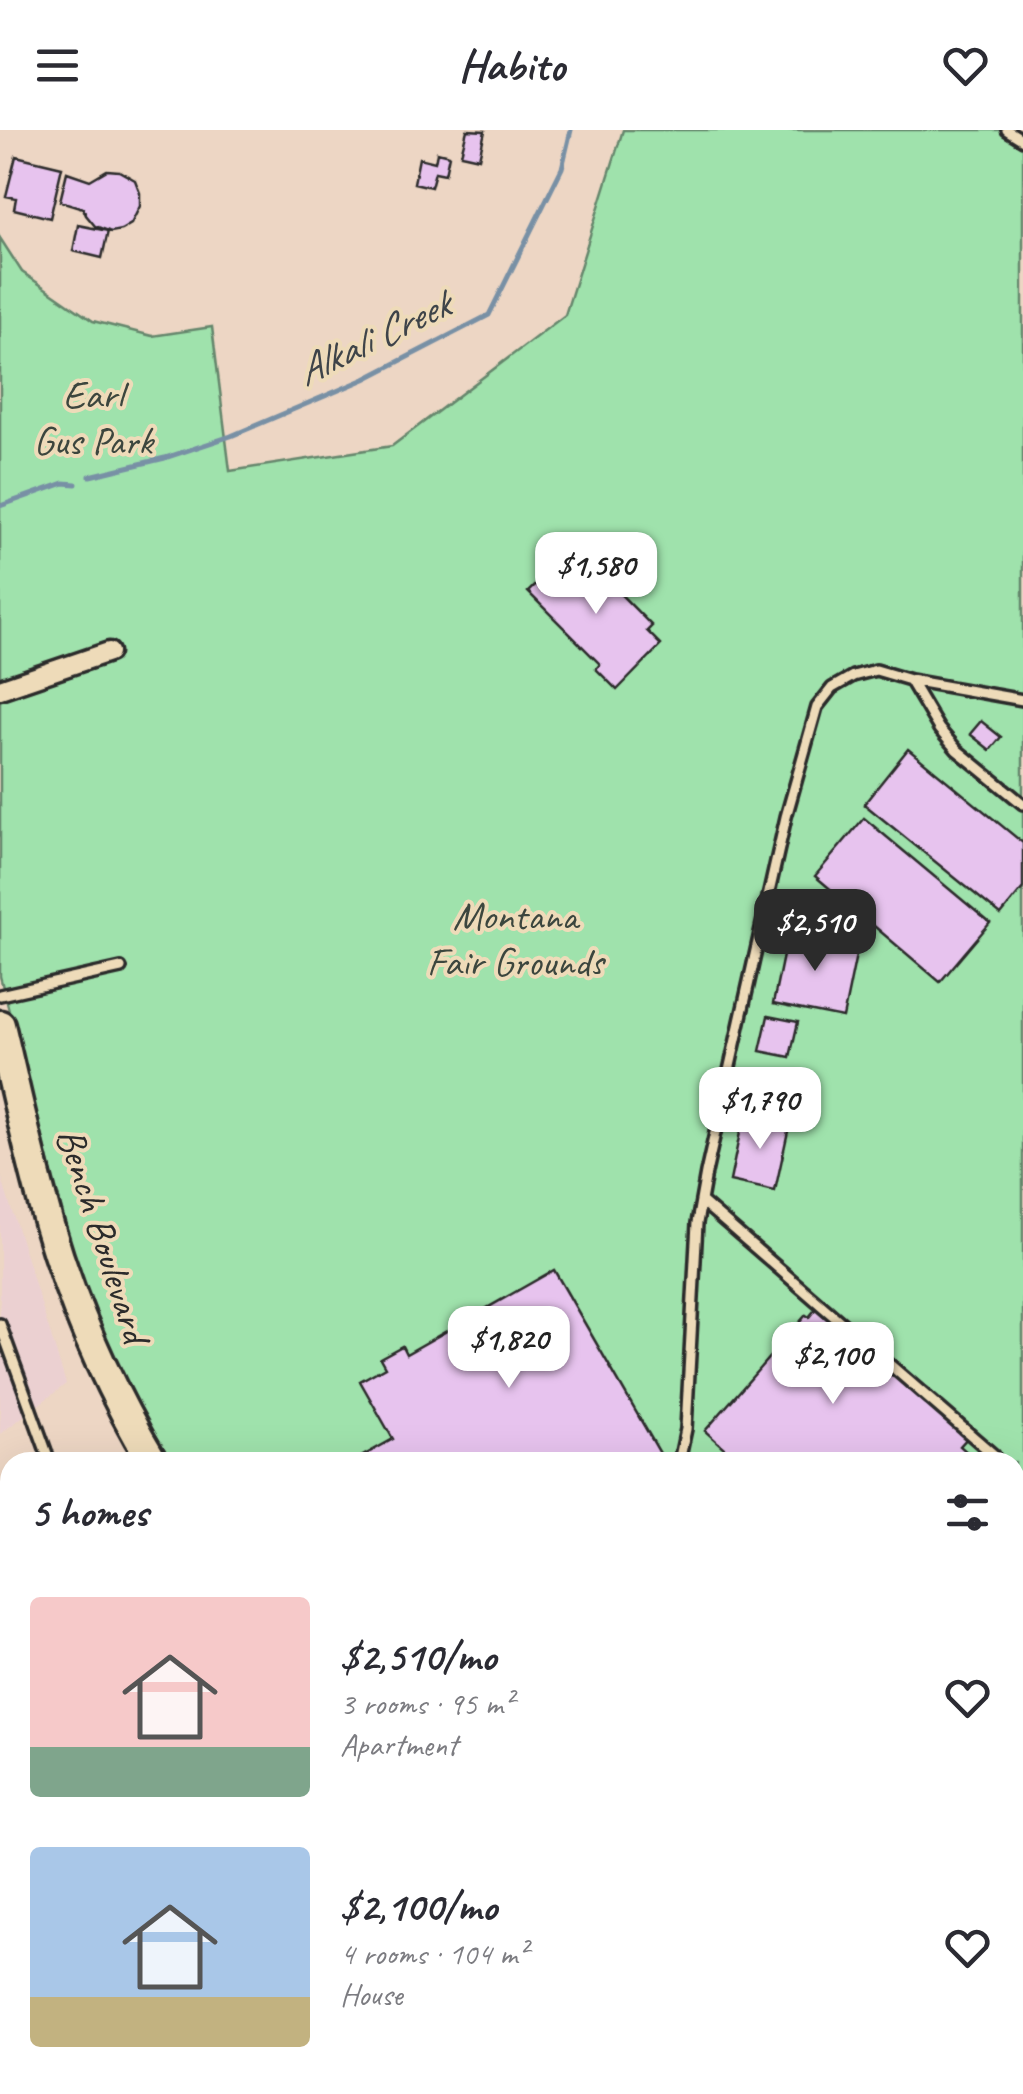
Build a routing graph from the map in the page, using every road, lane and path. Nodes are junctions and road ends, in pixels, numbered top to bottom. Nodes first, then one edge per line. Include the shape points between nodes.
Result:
1 (1007, 130) edge
2 (1023, 140) edge
3 (109, 652) dead end
4 (910, 680) junction
5 (0, 689) edge
6 (1023, 700) edge
7 (1023, 804) edge
8 (122, 968) dead end
9 (0, 995) edge
10 (0, 1025) edge
11 (0, 1086) edge
12 (701, 1201) junction
13 (0, 1324) edge
14 (46, 1452) edge
15 (129, 1452) edge
16 (147, 1452) edge
17 (681, 1452) edge
18 (991, 1452) edge

1 - 2 lane
3 - 5 street
4 - 6 lane
4 - 7 lane via 957,750
4 - 12 lane via 876,670 853,676 817,706
8 - 9 lane
10 - 16 main road, Bench Boulevard via 66,1276
11 - 15 main road via 60,1304 92,1384
12 - 17 lane
12 - 18 lane
13 - 14 lane

